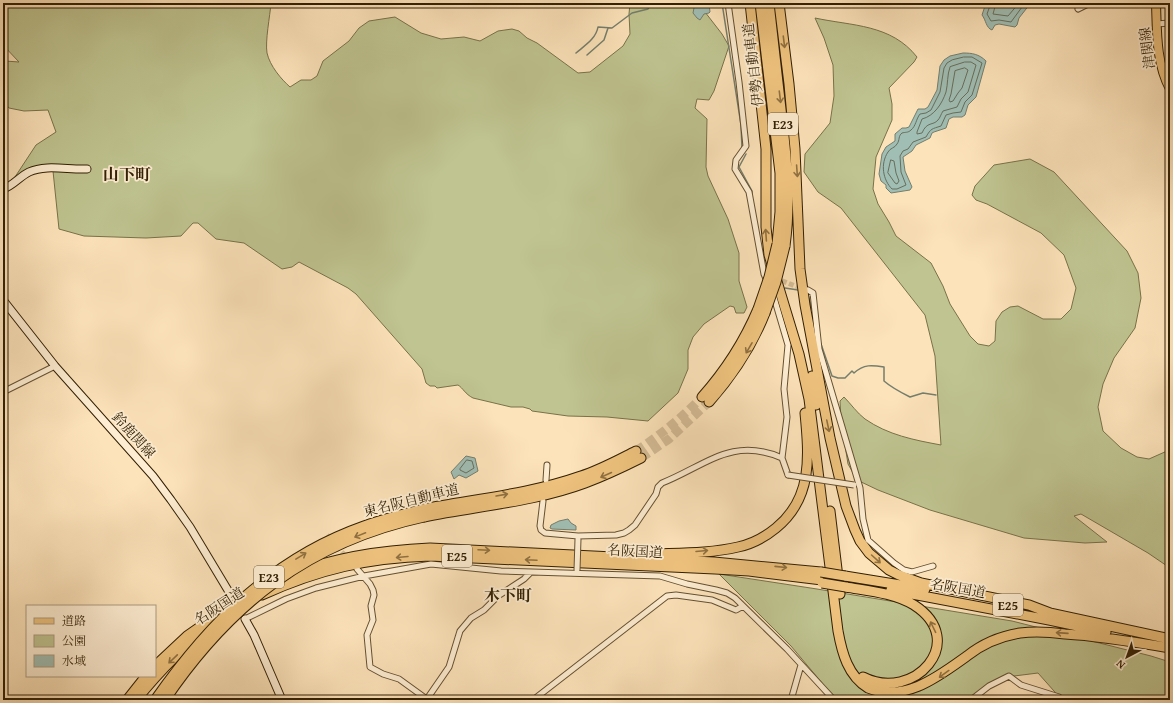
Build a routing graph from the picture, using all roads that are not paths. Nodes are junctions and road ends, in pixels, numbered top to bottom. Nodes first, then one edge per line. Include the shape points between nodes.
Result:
1 (728, 3) edge
2 (750, 3) edge
3 (760, 3) edge
4 (769, 3) edge
5 (779, 3) edge
6 (1090, 3) edge
7 (1156, 3) edge
8 (1078, 9) dead end
9 (1157, 24) junction
10 (1170, 24) edge
11 (1170, 89) edge
12 (87, 169) dead end
13 (3, 190) edge
14 (781, 245) junction
15 (808, 290) dead end
16 (3, 300) edge
17 (805, 305) junction
18 (792, 327) junction
19 (55, 366) junction
20 (3, 392) edge
21 (706, 399) tunnel mouth
22 (638, 454) tunnel mouth
23 (782, 458) junction
24 (547, 465) dead end
25 (546, 480) dead end
26 (854, 485) dead end
27 (543, 501) dead end
28 (423, 513) junction
29 (578, 537) junction
30 (607, 556) junction
31 (933, 566) dead end
32 (357, 569) dead end
33 (577, 572) junction
34 (530, 573) junction
35 (364, 576) junction
36 (822, 579) junction
37 (846, 582) junction
38 (232, 597) dead end
39 (743, 606) junction
40 (1050, 613) junction
41 (245, 619) joint
42 (1170, 638) edge
43 (1170, 647) edge
44 (156, 665) edge
45 (801, 665) junction
46 (145, 677) edge
47 (156, 677) edge
48 (156, 677) edge
49 (127, 700) edge
50 (136, 700) edge
51 (155, 700) edge
52 (165, 700) edge
53 (282, 700) edge
54 (428, 700) edge
55 (533, 700) edge
56 (791, 700) edge
57 (834, 700) edge
58 (971, 700) edge
59 (1062, 700) edge

1 - 23 street via 746,146 736,160 735,169 749,192 765,274 776,300 788,345
18 -> 2 highway via 766,238 766,149
3 - 14 highway, 伊勢自動車道 / E23 via 780,172
4 -> 14 highway, 伊勢自動車道 / E23 via 789,189 787,228
5 -> 17 highway via 795,149 800,269
6 - 8 street
7 - 9 main road, 津関線
9 - 10 street
9 - 11 main road, 津関線 via 1159,55
12 - 13 main road via 38,169 26,173
14 - 21 highway, E23, bridge via 769,278 762,311
15 - 31 street via 813,293 819,349 860,488 868,540 904,570 912,572
16 - 19 main road, 鈴鹿関線
17 -> 37 highway via 808,347 850,656 862,676 883,688 907,687 923,678 934,662 938,644 935,631 926,616 902,599
17 -> 40 highway via 822,402 846,506 860,541 869,553 889,570 921,583 1029,605
30 -> 18 highway via 740,547 763,538 788,517 804,488 808,450 803,390
43 -> 18 highway via 1088,635 1026,632 984,645 925,686 906,694 882,694 859,682 847,665 840,642 809,399
19 - 20 street
19 - 38 main road, 鈴鹿関線 via 153,476 190,527
22 - 28 highway, 東名阪自動車道 / E23 via 564,482
23 - 26 street, bridge via 788,475
23 - 29 street via 771,453 745,450 734,450 720,455 662,483 629,530 616,535
24 - 25 street
27 - 29 street via 541,530 549,534
51 -> 28 highway, 東名阪自動車道 / E23, bridge via 218,621 277,571 344,534 384,519
28 -> 52 highway, 東名阪自動車道 / E23, bridge via 346,541 281,578 223,628
29 - 33 street, bridge
30 -> 36 highway, 名阪国道 / E25 via 743,564
44 -> 30 highway, 名阪国道 / E25 via 187,636 238,601 299,571 341,559 382,551 430,548
32 - 35 street
33 - 34 street
33 - 39 street via 660,576 727,593
34 - 35 street via 431,564
34 - 54 street via 471,618 460,631 448,667
35 - 41 street via 316,588
35 - 54 street via 374,595 371,606 374,620 367,635 370,667 399,679
36 - 37 highway, 名阪国道 / E25
36 -> 47 highway, 名阪国道 / E25 via 749,571 454,556 406,557 362,562 302,578 262,595 207,630 175,656
37 - 40 highway, 名阪国道 / E25 via 949,593
37 - 43 highway, 名阪国道 / E25 via 994,609
39 - 45 street
39 - 55 street via 736,610 712,600 668,596
40 - 42 highway, 名阪国道 / E25
41 - 53 main road
45 - 56 street
45 - 57 street
46 - 49 highway
48 -> 50 highway, 名阪国道 / E25
58 - 59 street via 989,686 1009,676 1021,685

